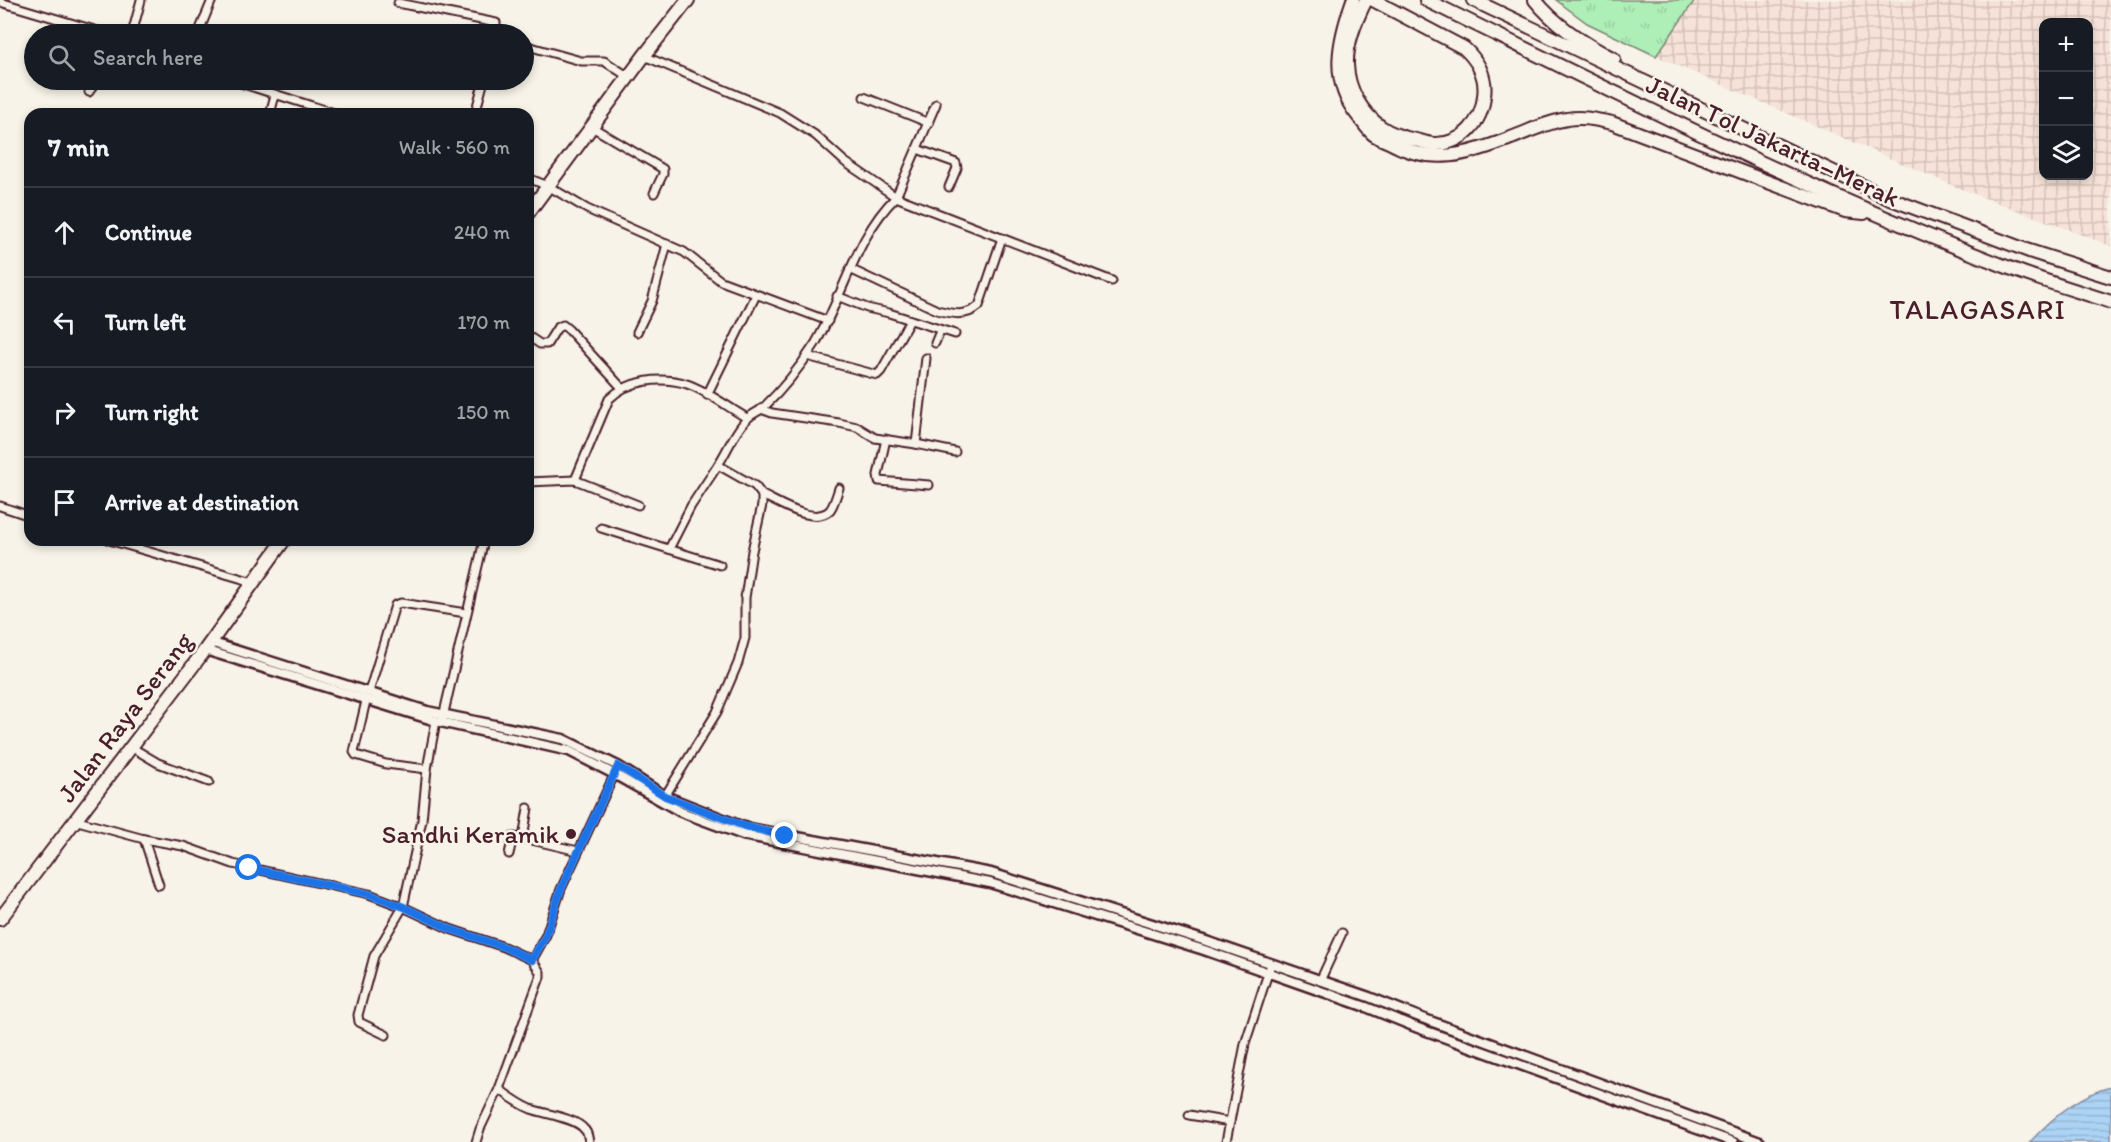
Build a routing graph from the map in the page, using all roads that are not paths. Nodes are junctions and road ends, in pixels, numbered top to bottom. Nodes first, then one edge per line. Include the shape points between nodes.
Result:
1 (141, 0) edge
2 (212, 0) edge
3 (688, 0) edge
4 (1426, 0) edge
5 (1473, 0) edge
6 (1534, 0) edge
7 (1364, 1) edge
8 (0, 2) edge
9 (398, 3) dead end
10 (74, 24) edge
11 (135, 24) edge
12 (202, 24) edge
13 (496, 24) edge
14 (534, 48) edge
15 (644, 56) junction
16 (629, 77) junction
17 (260, 90) edge
18 (481, 90) edge
19 (275, 95) junction
20 (864, 97) dead end
21 (936, 104) dead end
22 (272, 108) edge
23 (307, 108) edge
24 (477, 108) edge
25 (929, 123) junction
26 (592, 127) junction
27 (917, 149) junction
28 (534, 180) edge
29 (548, 186) junction
30 (949, 186) dead end
31 (654, 193) dead end
32 (896, 196) junction
33 (1888, 198) junction
34 (534, 205) edge
35 (1877, 215) junction
36 (1002, 238) junction
37 (667, 244) junction
38 (2029, 251) junction
39 (850, 269) junction
40 (2022, 273) junction
41 (2111, 277) edge
42 (1112, 281) dead end
43 (756, 295) junction
44 (837, 296) junction
45 (2111, 302) edge
46 (910, 320) junction
47 (828, 321) junction
48 (940, 331) junction
49 (637, 332) dead end
50 (955, 334) dead end
51 (534, 340) edge
52 (935, 343) dead end
53 (807, 356) junction
54 (926, 358) dead end
55 (622, 388) junction
56 (707, 395) junction
57 (761, 409) junction
58 (747, 418) junction
59 (886, 440) junction
60 (916, 444) junction
61 (956, 452) dead end
62 (718, 465) junction
63 (575, 480) junction
64 (534, 482) edge
65 (929, 485) dead end
66 (839, 488) dead end
67 (762, 495) junction
68 (638, 505) dead end
69 (0, 506) edge
70 (24, 514) edge
71 (601, 528) dead end
72 (130, 546) edge
73 (280, 546) edge
74 (483, 546) edge
75 (669, 549) junction
76 (720, 565) dead end
77 (254, 582) junction
78 (466, 613) junction
79 (208, 646) junction
80 (368, 696) junction
81 (441, 719) junction
82 (131, 747) junction
83 (427, 769) junction
84 (616, 770) junction
85 (209, 782) dead end
86 (665, 796) junction
87 (528, 808) dead end
88 (74, 820) junction
89 (523, 838) junction
90 (144, 839) junction
91 (578, 851) junction
92 (509, 854) dead end
93 (159, 885) dead end
94 (404, 907) junction
95 (0, 919) edge
96 (1342, 933) dead end
97 (532, 960) junction
98 (1270, 969) junction
99 (1320, 981) junction
100 (386, 1035) dead end
101 (500, 1089) junction
102 (1189, 1115) dead end
103 (1230, 1122) junction
104 (476, 1142) edge
105 (589, 1142) edge
106 (1226, 1142) edge
107 (1733, 1142) edge
108 (1760, 1142) edge

1 - 11 street
2 - 12 street
3 - 15 highway
4 - 35 highway, Jalan Tol Jakarta–Merak via 1746,157
5 - 33 highway, Jalan Tol Jakarta–Merak
6 - 33 highway via 1575,37 1609,57
7 - 7 highway via 1352,31 1347,64 1358,104 1382,127 1406,138 1434,144 1454,141 1472,129 1483,109 1485,88 1473,57 1464,48
7 - 35 highway via 1343,28 1338,62 1341,86 1350,106 1372,133 1404,150 1431,157 1469,153 1544,124 1587,118 1612,123 1845,211
8 - 10 street
9 - 13 street
14 - 16 street via 581,61 604,61
15 - 16 highway
15 - 32 street via 780,113
16 - 26 highway
17 - 19 street
18 - 24 street
19 - 22 street
19 - 23 street
20 - 25 street
21 - 25 street
25 - 27 street
26 - 29 highway
26 - 31 street via 663,169
27 - 30 street via 956,163
27 - 32 street
28 - 29 street
29 - 34 highway
29 - 37 street via 587,209
32 - 36 street
32 - 39 street via 866,237
33 - 38 highway, Jalan Tol Jakarta–Merak
35 - 40 highway, Jalan Tol Jakarta–Merak
36 - 39 street via 979,306 965,314 938,310
36 - 42 street
37 - 43 street via 695,259 721,281
37 - 49 street via 652,301
38 - 40 highway
38 - 41 highway, Jalan Tol Jakarta–Merak
39 - 44 street
40 - 45 highway, Jalan Tol Jakarta–Merak
43 - 47 street
43 - 56 street
44 - 46 street
44 - 47 street
46 - 48 street
46 - 53 street via 877,375
47 - 53 street
48 - 50 street
48 - 52 street
51 - 55 street via 547,344 563,325
53 - 57 street
54 - 60 street
55 - 56 street via 640,382 672,381 688,384
55 - 63 street via 609,399
56 - 58 street
57 - 58 street
57 - 59 street via 850,425
58 - 62 street
59 - 60 street
59 - 65 street via 879,481
60 - 61 street
62 - 67 street via 755,486
62 - 75 street
63 - 64 street
63 - 68 street
66 - 67 street via 831,509 815,515 804,515
67 - 86 street via 745,598 741,656 717,712
69 - 70 street
71 - 75 street
72 - 77 street
73 - 77 highway, Jalan Raya Serang
74 - 78 street
75 - 76 street
77 - 79 highway, Jalan Raya Serang
78 - 80 street via 395,605
78 - 81 street
79 - 80 street
79 - 82 highway, Jalan Raya Serang
80 - 81 street
80 - 83 street via 356,755 390,765
81 - 83 street
81 - 84 street via 543,739
82 - 85 street via 158,763
82 - 88 highway, Jalan Raya Serang
83 - 94 street via 422,820
84 - 86 street
84 - 91 street
84 - 98 street via 681,812 743,835 990,883
86 - 98 street via 759,830 991,873 1203,940
87 - 89 street
88 - 90 street
88 - 95 highway, Jalan Raya Serang
89 - 91 street
89 - 92 street via 513,837
90 - 93 street
90 - 94 street via 183,846 241,866 369,894
91 - 97 street via 546,935
94 - 97 street
94 - 100 street via 374,956 358,1015 359,1022
96 - 99 street
97 - 101 street via 540,977
98 - 99 street
98 - 103 street via 1245,1044
98 - 107 street via 1418,1028
99 - 108 street
101 - 104 street
101 - 105 street via 530,1108 583,1127
102 - 103 street
103 - 106 street

